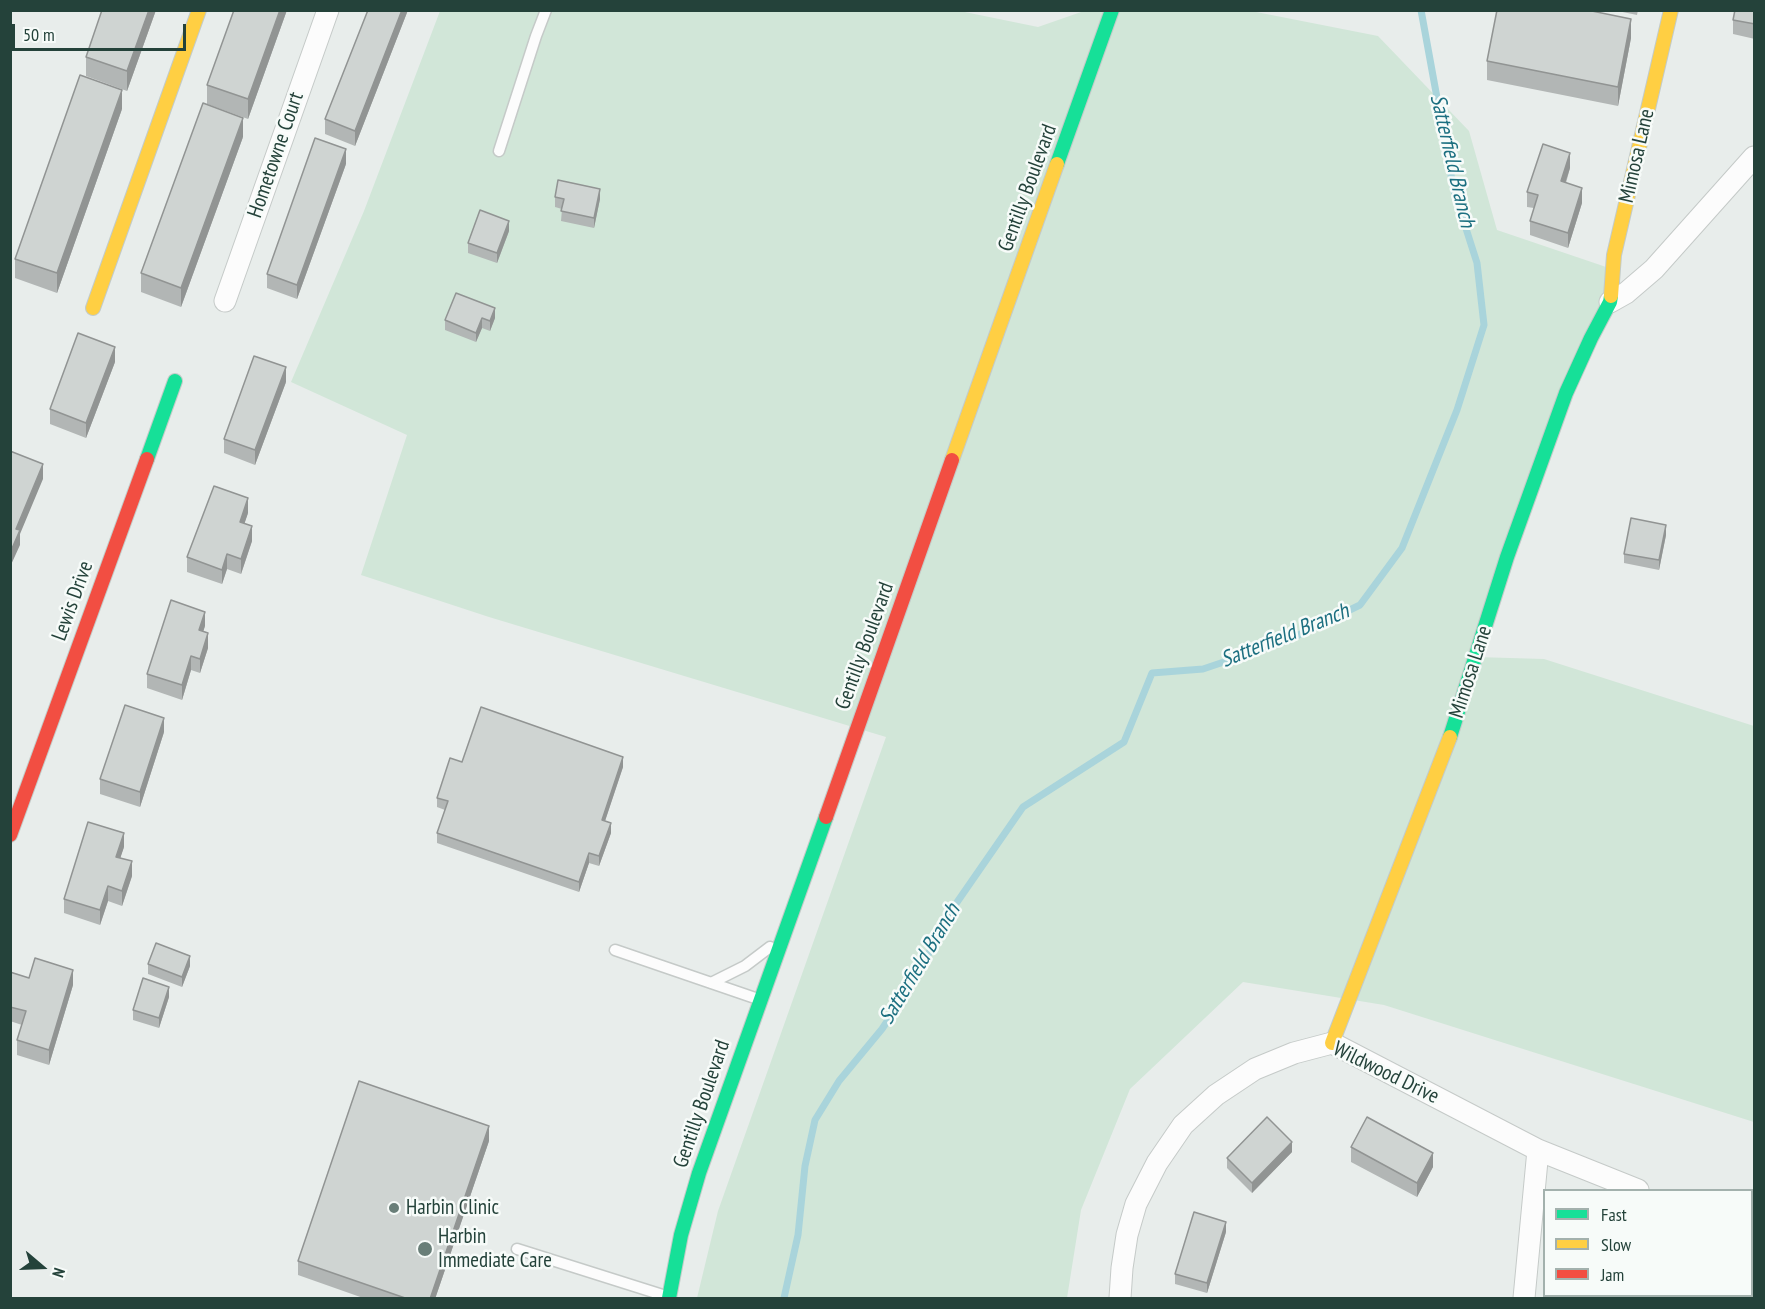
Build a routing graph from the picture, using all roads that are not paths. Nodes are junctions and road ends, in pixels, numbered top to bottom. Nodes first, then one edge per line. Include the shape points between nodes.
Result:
1 (199, 10) edge
2 (328, 10) edge
3 (546, 10) edge
4 (1112, 10) edge
5 (1671, 10) edge
6 (499, 151) dead end
7 (1755, 157) edge
8 (225, 301) dead end
9 (1610, 302) junction
10 (93, 308) dead end
11 (175, 381) dead end
12 (10, 835) edge
13 (785, 932) junction
14 (615, 950) dead end
15 (711, 983) junction
16 (761, 1000) junction
17 (1332, 1043) junction
18 (1539, 1150) junction
19 (1633, 1189) edge
20 (517, 1249) dead end
21 (669, 1298) edge
22 (1120, 1299) edge
23 (1524, 1299) edge

1 - 10 street
2 - 8 street, Hometowne Court
3 - 6 lane
4 - 13 street, Gentilly Boulevard
5 - 9 street, Mimosa Lane via 1614,255
7 - 9 street, Mimosa Lane via 1654,270
9 - 17 street, Mimosa Lane via 1566,393 1507,557 1455,724
11 - 12 street, Lewis Drive
13 - 15 lane via 763,954
13 - 16 street, Gentilly Boulevard
14 - 15 lane
15 - 16 lane
16 - 21 street, Gentilly Boulevard via 689,1204
17 - 18 street, Wildwood Drive
17 - 22 street, Wildwood Drive via 1294,1053 1255,1070 1216,1095 1183,1125 1136,1203 1127,1235
18 - 19 street, Wildwood Drive
18 - 23 street
20 - 21 lane

